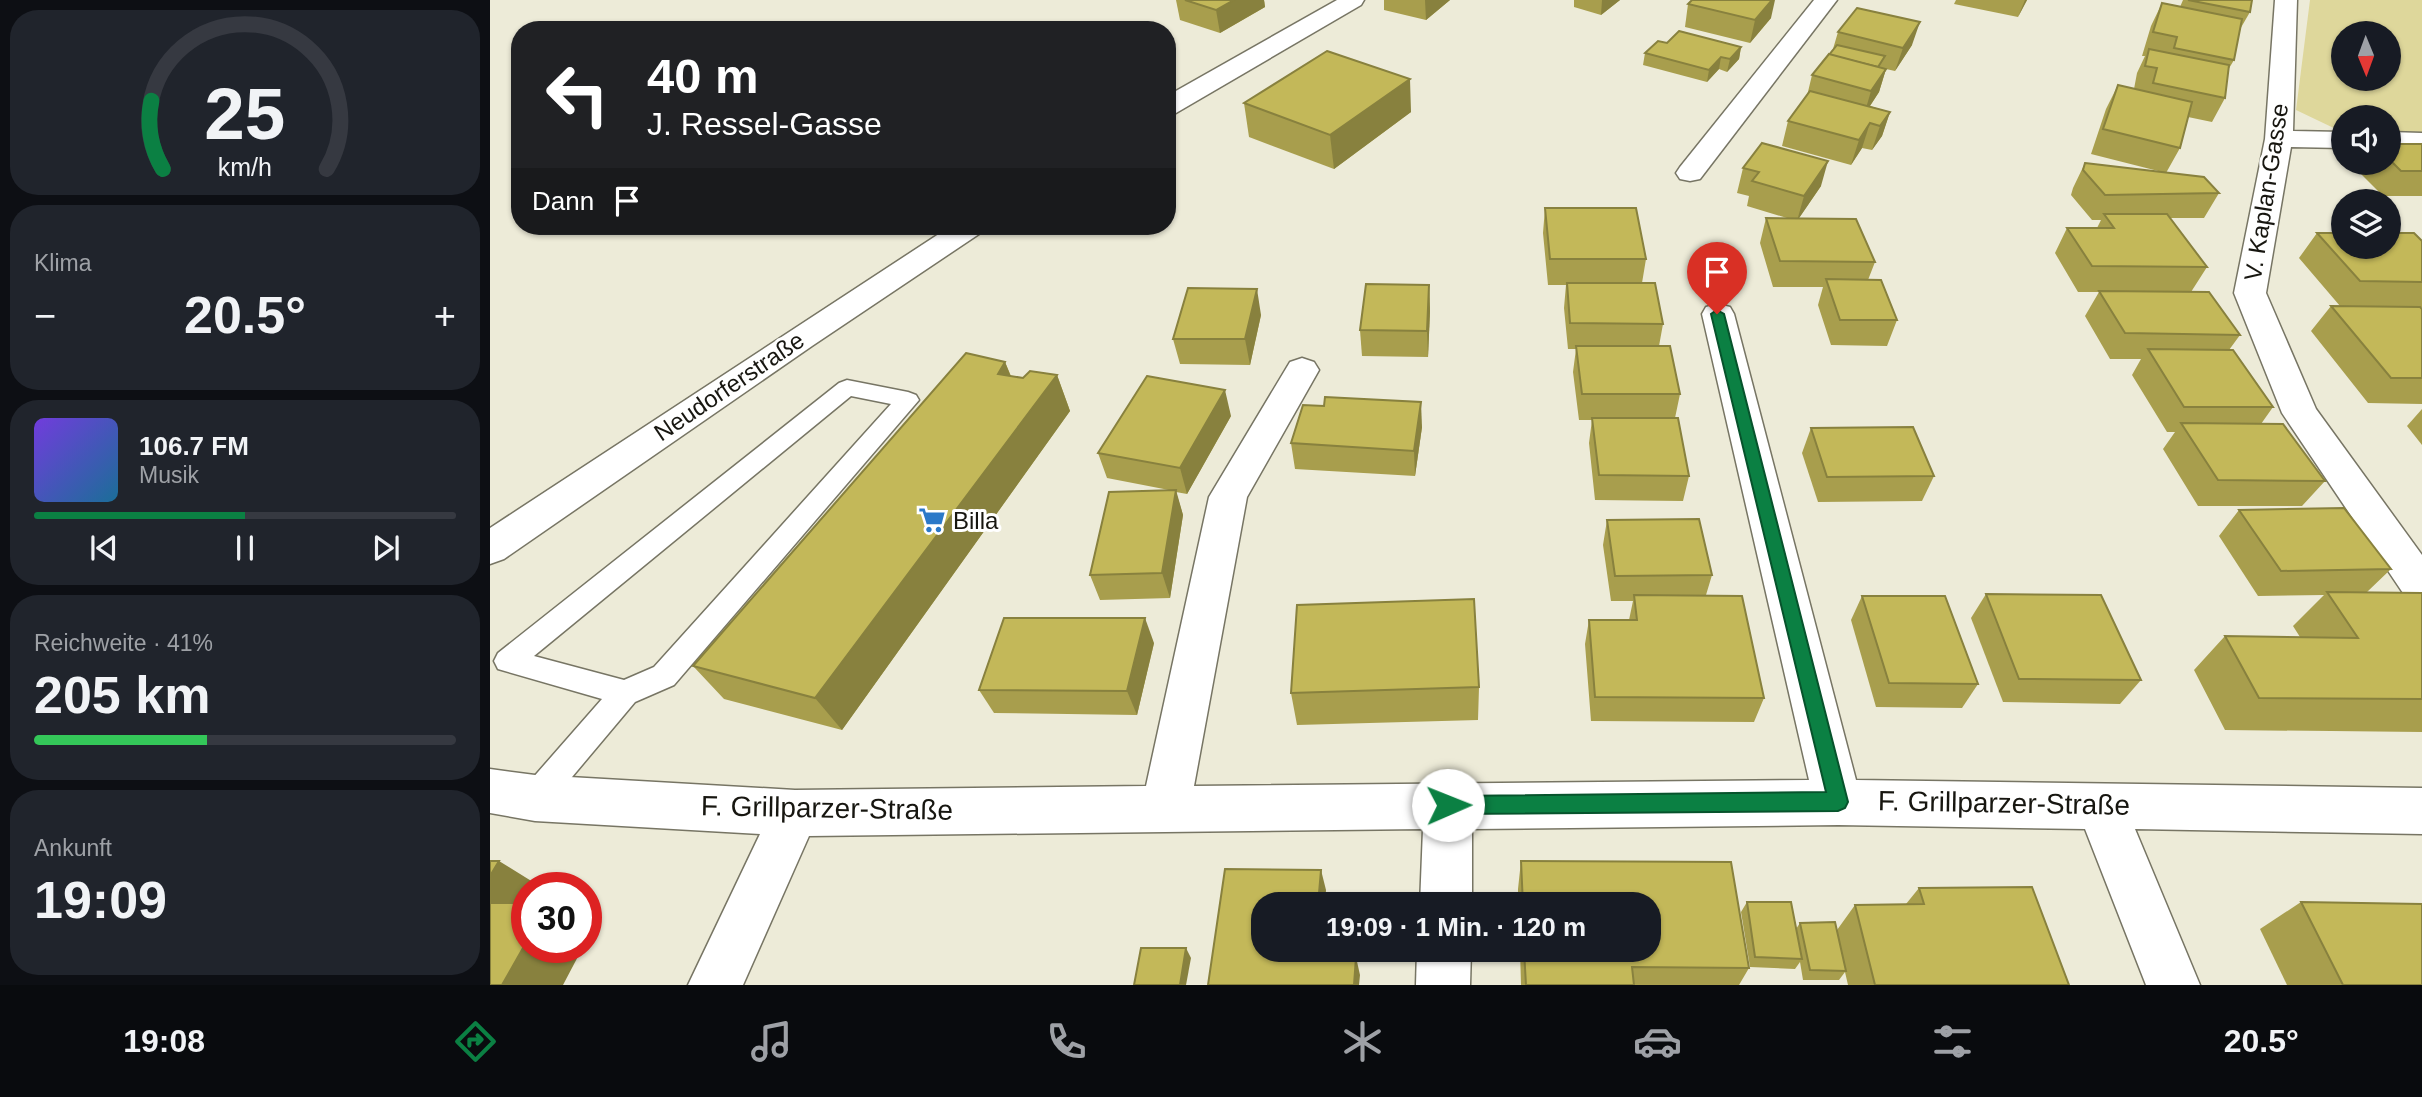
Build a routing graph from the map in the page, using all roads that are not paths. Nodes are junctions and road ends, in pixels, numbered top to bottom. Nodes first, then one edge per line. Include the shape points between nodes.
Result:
1 (1353, 0) edge
2 (1826, 0) edge
3 (2286, 0) edge
4 (1176, 102) edge
5 (2278, 139) junction
6 (2331, 140) edge
7 (2401, 140) edge
8 (2422, 141) edge
9 (1690, 173) dead end
10 (957, 235) edge
11 (1717, 314) dead end
12 (1302, 370) dead end
13 (490, 548) edge
14 (2422, 587) edge
15 (625, 693) junction
16 (512, 795) edge
17 (1838, 802) junction
18 (2100, 804) junction
19 (1448, 805) junction
20 (1166, 808) junction
21 (2422, 811) edge
22 (795, 813) junction
23 (1446, 892) edge
24 (1444, 962) edge
25 (715, 985) edge
26 (1443, 985) edge
27 (2174, 985) edge

1 - 4 street
2 - 9 street
3 - 5 street, V. Kaplan-Gasse
5 - 6 street
5 - 14 street, V. Kaplan-Gasse via 2250,293 2300,413
7 - 8 street
10 - 13 street, Neudorferstraße
11 - 17 street
12 - 20 street via 1228,497
15 - 15 lane via 508,662 847,388 908,400 664,676
15 - 16 lane
16 - 22 street, F. Grillparzer-Straße
17 - 18 street, F. Grillparzer-Straße
17 - 19 street, F. Grillparzer-Straße
18 - 21 street, F. Grillparzer-Straße
18 - 27 street
19 - 20 street, F. Grillparzer-Straße
19 - 23 street
20 - 22 street, F. Grillparzer-Straße
22 - 25 street
24 - 26 street

